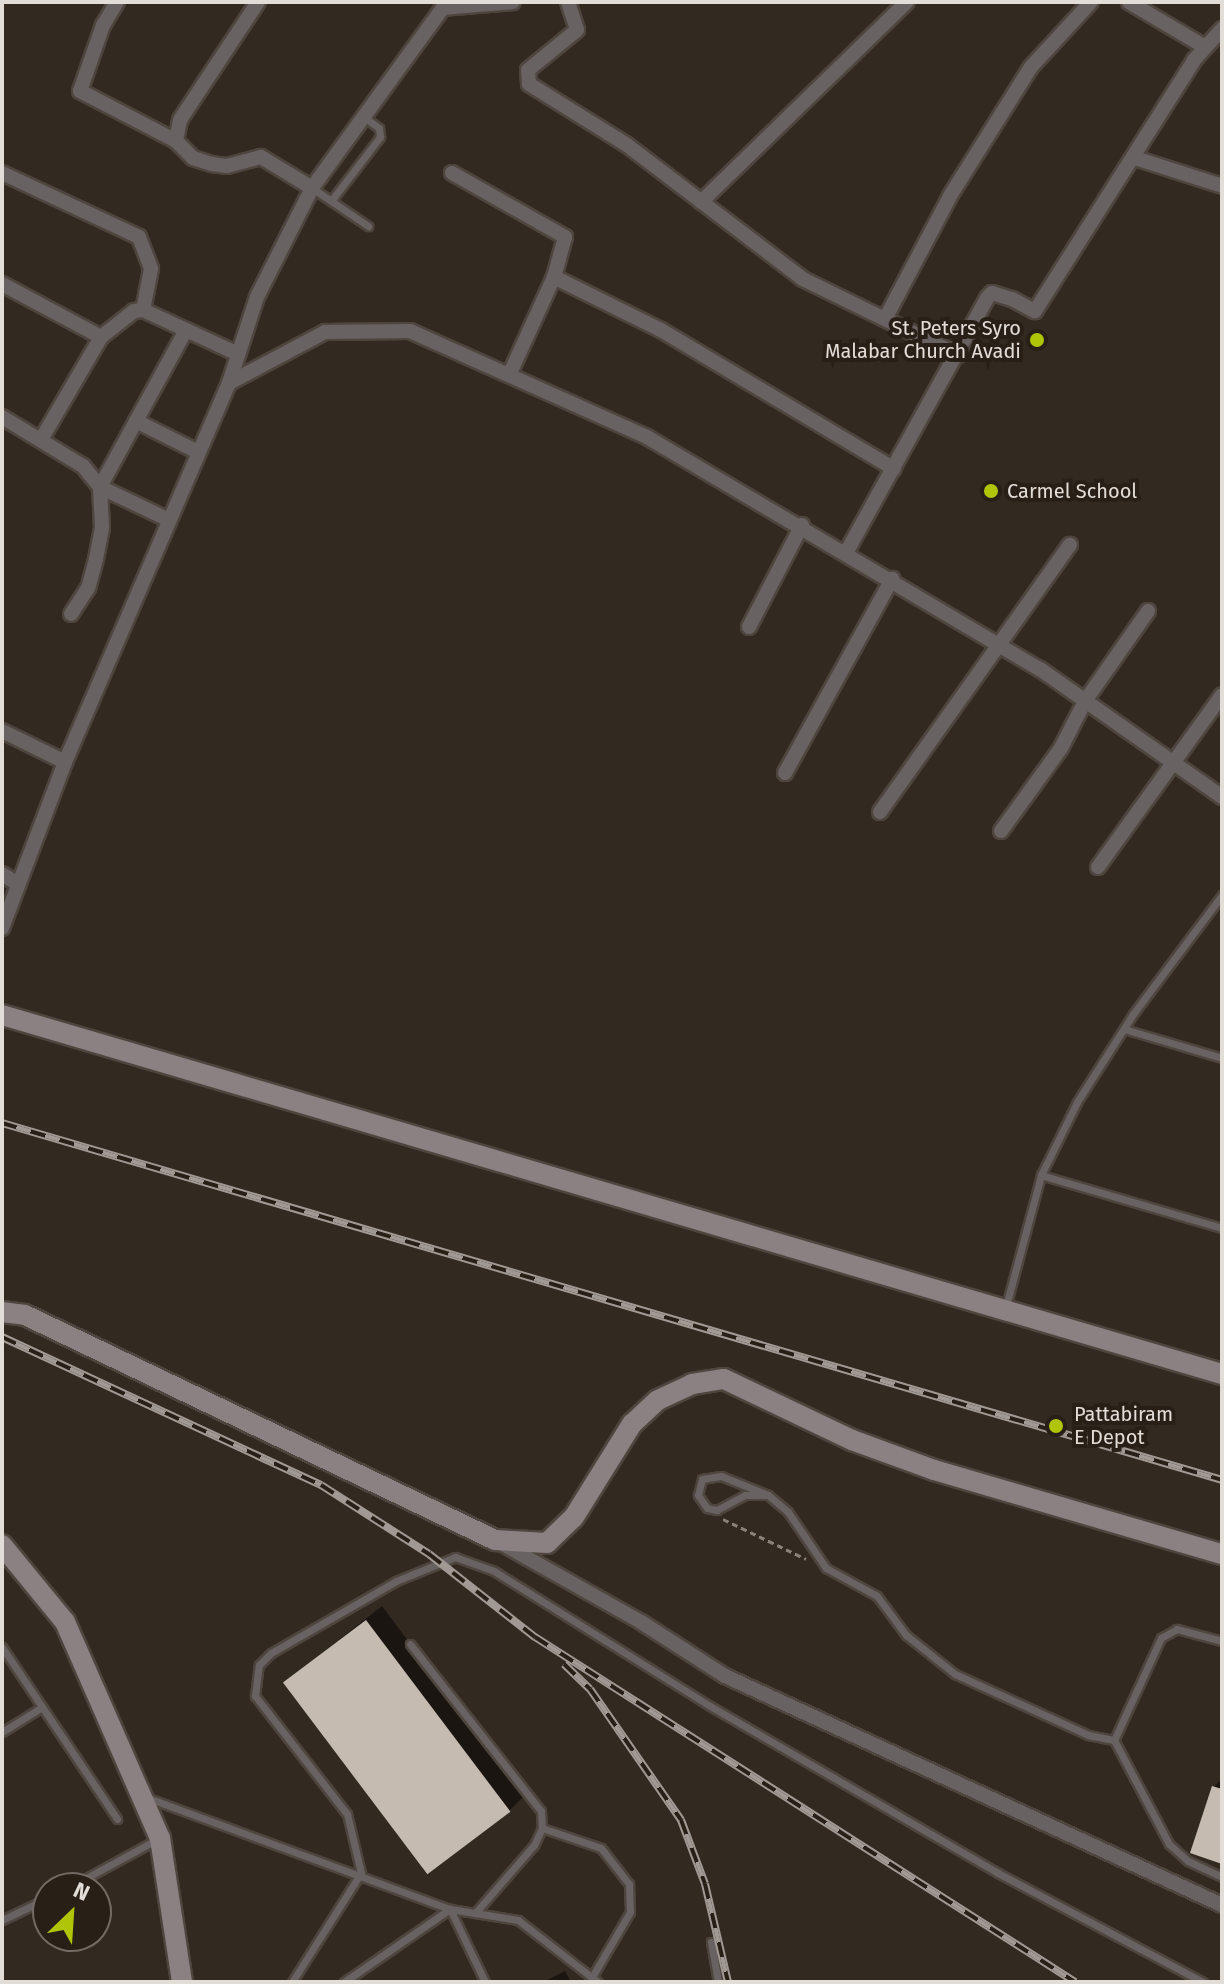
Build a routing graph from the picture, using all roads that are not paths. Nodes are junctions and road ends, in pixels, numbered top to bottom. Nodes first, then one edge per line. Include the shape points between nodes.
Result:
1 (117, 2) edge
2 (258, 2) edge
3 (513, 2) edge
4 (568, 2) edge
5 (907, 2) edge
6 (1091, 2) edge
7 (1129, 2) edge
8 (444, 5) edge
9 (1222, 29) edge
10 (1205, 47) junction
11 (364, 117) junction
12 (176, 141) junction
13 (1135, 158) junction
14 (2, 173) edge
15 (452, 173) dead end
16 (1222, 186) edge
17 (312, 188) junction
18 (331, 201) junction
19 (701, 202) junction
20 (368, 226) dead end
21 (554, 277) junction
22 (2, 284) edge
23 (143, 310) junction
24 (885, 319) junction
25 (186, 330) junction
26 (101, 337) junction
27 (238, 354) junction
28 (958, 355) junction
29 (510, 373) junction
30 (229, 383) junction
31 (2, 417) edge
32 (136, 421) junction
33 (42, 438) junction
34 (196, 451) junction
35 (894, 469) junction
36 (100, 487) junction
37 (167, 519) junction
38 (802, 525) junction
39 (1070, 545) dead end
40 (847, 551) junction
41 (892, 579) junction
42 (1148, 611) dead end
43 (71, 614) dead end
44 (749, 627) dead end
45 (1001, 646) junction
46 (1222, 695) edge
47 (1085, 701) junction
48 (2, 731) edge
49 (65, 762) junction
50 (1174, 765) junction
51 (785, 773) dead end
52 (1222, 797) edge
53 (880, 812) dead end
54 (1001, 831) dead end
55 (1098, 867) dead end
56 (2, 874) edge
57 (18, 884) junction
58 (1222, 895) edge
59 (2, 928) edge
60 (2, 1015) edge
61 (1124, 1029) junction
62 (1222, 1058) edge
63 (1041, 1175) junction
64 (1222, 1228) edge
65 (1005, 1309) junction
66 (2, 1312) edge
67 (1222, 1374) edge
68 (768, 1495) junction
69 (495, 1540) junction
70 (2, 1545) edge
71 (1222, 1554) edge
72 (1222, 1641) edge
73 (410, 1644) dead end
74 (2, 1647) edge
75 (42, 1707) junction
76 (2, 1732) edge
77 (1114, 1740) junction
78 (142, 1796) junction
79 (117, 1819) dead end
80 (542, 1828) junction
81 (160, 1838) junction
82 (97, 1872) edge
83 (361, 1873) junction
84 (1222, 1877) edge
85 (1222, 1905) edge
86 (32, 1906) edge
87 (450, 1909) junction
88 (475, 1913) junction
89 (2, 1920) edge
90 (711, 1942) dead end
91 (595, 1980) edge
92 (182, 1982) edge
93 (292, 1982) edge
94 (344, 1982) edge
95 (485, 1982) edge
96 (718, 1982) edge
97 (1203, 1982) edge

1 - 12 street via 103,25 80,91
2 - 12 street via 187,108
3 - 8 street
4 - 19 street via 577,30 528,70 529,84 627,145
5 - 19 street
6 - 24 street via 1031,67 950,196
7 - 10 street
8 - 11 street
9 - 10 street
10 - 13 street
11 - 17 street
11 - 18 lane via 379,128 380,137
12 - 17 street via 193,158 212,164 227,166 261,157
13 - 16 street
13 - 28 street via 1060,264 1035,311 992,293
14 - 23 street via 139,237 151,269
15 - 21 street via 565,237
17 - 18 lane
17 - 27 street via 257,297
18 - 20 lane
19 - 24 street via 803,279
21 - 29 street
21 - 35 street via 661,330
22 - 26 street
23 - 25 street
23 - 26 street
24 - 28 street
25 - 27 street
25 - 32 street
26 - 33 street
27 - 30 street
28 - 35 street
29 - 30 street via 410,331 325,332
29 - 38 street via 647,437
30 - 34 street
31 - 33 street
32 - 34 street
32 - 36 street
33 - 36 street via 83,466
34 - 37 street
35 - 40 street
36 - 37 street
36 - 43 street via 102,528 96,559 88,588
37 - 49 street
38 - 40 street
38 - 44 street
39 - 45 street
40 - 41 street
41 - 45 street
41 - 51 street
42 - 47 street
45 - 47 street
45 - 53 street
46 - 50 street
47 - 50 street
47 - 54 street via 1061,748
48 - 49 street
49 - 57 street
50 - 52 street
50 - 55 street
56 - 57 street
57 - 59 street
58 - 61 lane
60 - 65 street
61 - 62 lane
61 - 63 lane via 1092,1077
63 - 64 lane
63 - 65 lane
65 - 67 street
66 - 69 street via 25,1315
68 - 68 lane via 721,1476 702,1479 698,1495 707,1508 725,1509 745,1495
68 - 77 lane via 788,1512 826,1568 877,1596 906,1635 955,1674 1088,1735
69 - 71 street via 547,1543 574,1517 632,1424 658,1400 692,1384 724,1379 852,1440 934,1470
69 - 85 street via 725,1676
70 - 78 street via 65,1622
72 - 77 lane via 1177,1629 1161,1638
73 - 80 lane via 541,1811
74 - 75 lane
75 - 76 lane
75 - 79 lane
77 - 84 lane via 1169,1844 1188,1861
78 - 81 street
78 - 83 lane
80 - 88 lane via 534,1845
80 - 91 lane via 601,1848 629,1884 630,1912
81 - 82 lane
81 - 92 street
83 - 87 lane
83 - 93 lane
83 - 97 lane via 347,1814 255,1696 254,1680 271,1653 396,1581 455,1557 494,1571 710,1706 998,1873
86 - 89 lane
87 - 88 lane
87 - 94 lane
87 - 95 lane
88 - 91 lane via 518,1920
90 - 96 lane

